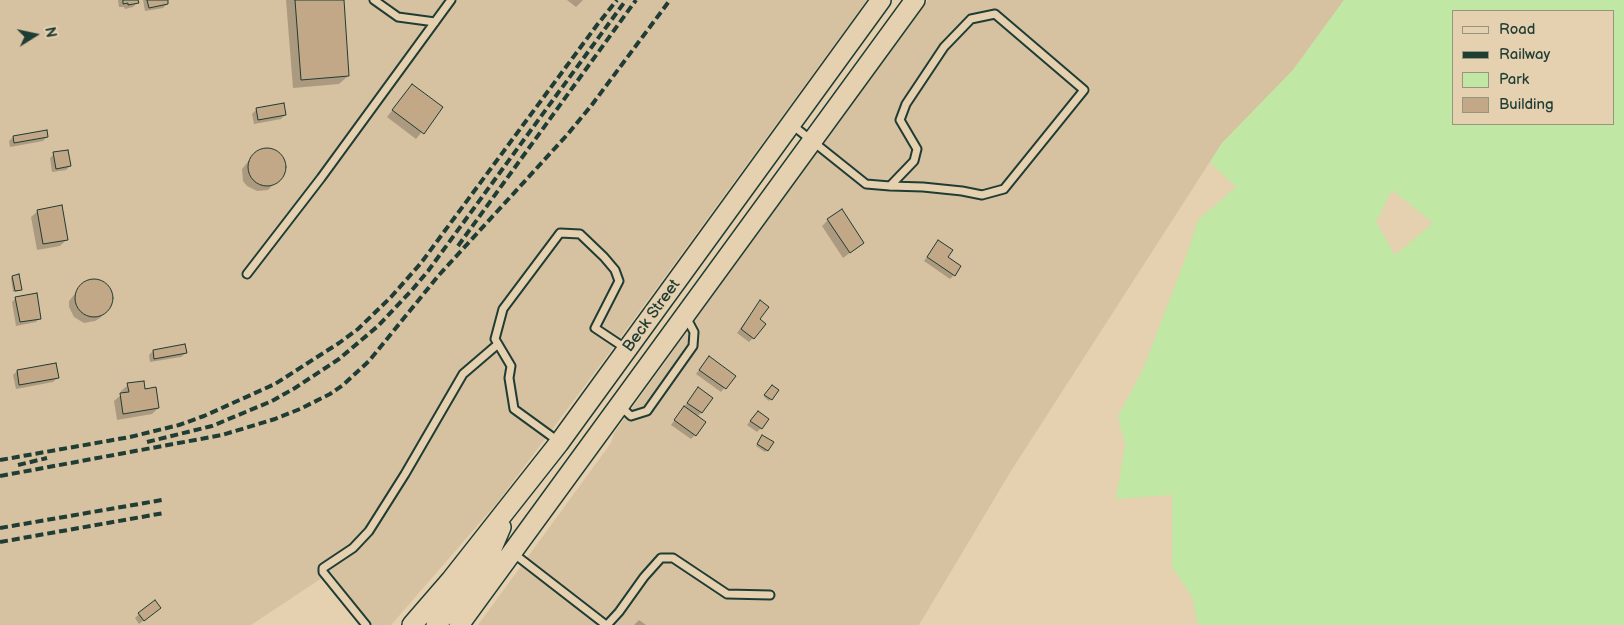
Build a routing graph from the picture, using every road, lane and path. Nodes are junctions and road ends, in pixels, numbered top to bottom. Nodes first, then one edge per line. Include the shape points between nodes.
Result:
1 (374, 0) edge
2 (451, 0) edge
3 (882, 0) edge
4 (915, 0) edge
5 (435, 22) junction
6 (791, 124) junction
7 (812, 140) junction
8 (890, 186) junction
9 (247, 274) dead end
10 (685, 314) junction
11 (498, 344) junction
12 (627, 350) junction
13 (619, 405) junction
14 (559, 442) junction
15 (509, 508) junction
16 (512, 553) junction
17 (770, 595) dead end
18 (366, 625) edge
19 (412, 625) edge
20 (436, 625) edge
21 (459, 625) edge
22 (607, 625) edge

1 - 5 lane via 398,17
2 - 5 lane
3 - 6 main road, Beck Street
4 - 7 main road, Beck Street
5 - 9 lane
6 - 7 lane
6 - 12 main road, Beck Street
7 - 8 lane via 866,184
7 - 10 main road, Beck Street
8 - 8 lane via 962,190 982,195 1004,189 1084,90 995,14 971,19 944,47 906,104 900,120 918,149 914,161
10 - 13 main road, Beck Street
10 - 13 lane via 694,332 693,346 646,411 631,416
11 - 12 lane via 495,339 503,309 560,233 580,234 615,270 619,280 595,328
11 - 14 lane via 511,366 509,378 514,409
11 - 18 lane via 463,374 369,531 353,548 323,568
12 - 14 main road, Beck Street
13 - 16 main road, Beck Street
14 - 15 main road, Beck Street
15 - 19 main road, Beck Street
15 - 20 main road via 487,560
16 - 21 main road, Beck Street
16 - 22 lane
17 - 22 lane via 727,594 673,558 661,558

